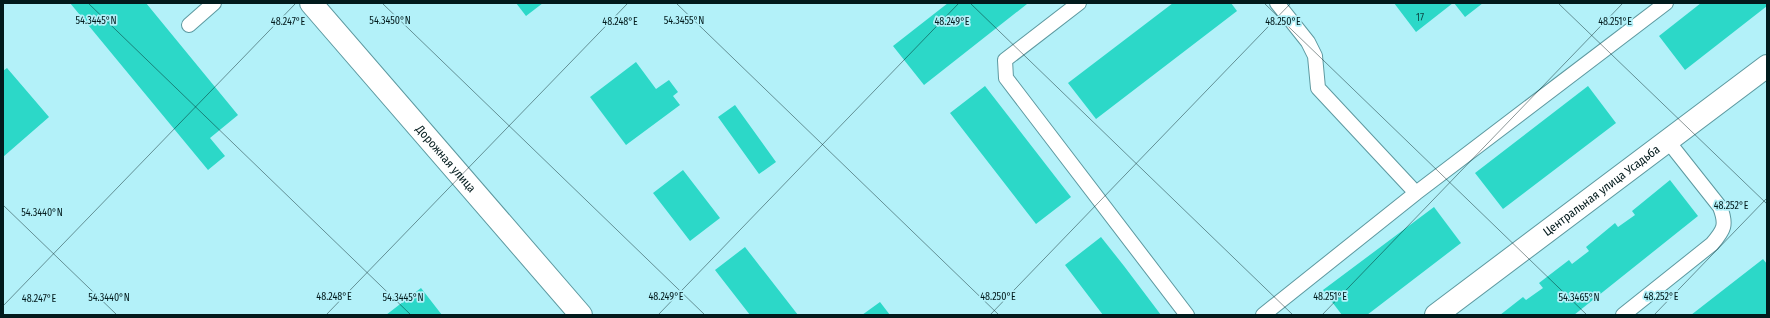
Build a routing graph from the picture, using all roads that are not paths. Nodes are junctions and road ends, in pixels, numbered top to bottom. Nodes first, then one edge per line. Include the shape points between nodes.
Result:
1 (214, 3) edge
2 (311, 3) edge
3 (1079, 3) edge
4 (1278, 3) edge
5 (1666, 3) edge
6 (189, 25) dead end
7 (1767, 66) edge
8 (1667, 140) junction
9 (1416, 193) junction
10 (575, 313) edge
11 (1187, 315) edge
12 (1263, 315) edge
13 (1436, 315) edge
14 (1623, 315) edge

1 - 6 lane
2 - 10 street, Дорожная улица
3 - 11 lane via 1004,60 1006,78
4 - 9 lane via 1308,42 1315,56 1318,88
5 - 9 lane
7 - 8 street, Центральная улица Усадьба
8 - 13 street, Центральная улица Усадьба
8 - 14 lane via 1720,207 1725,219 1722,232 1712,244
9 - 12 lane

